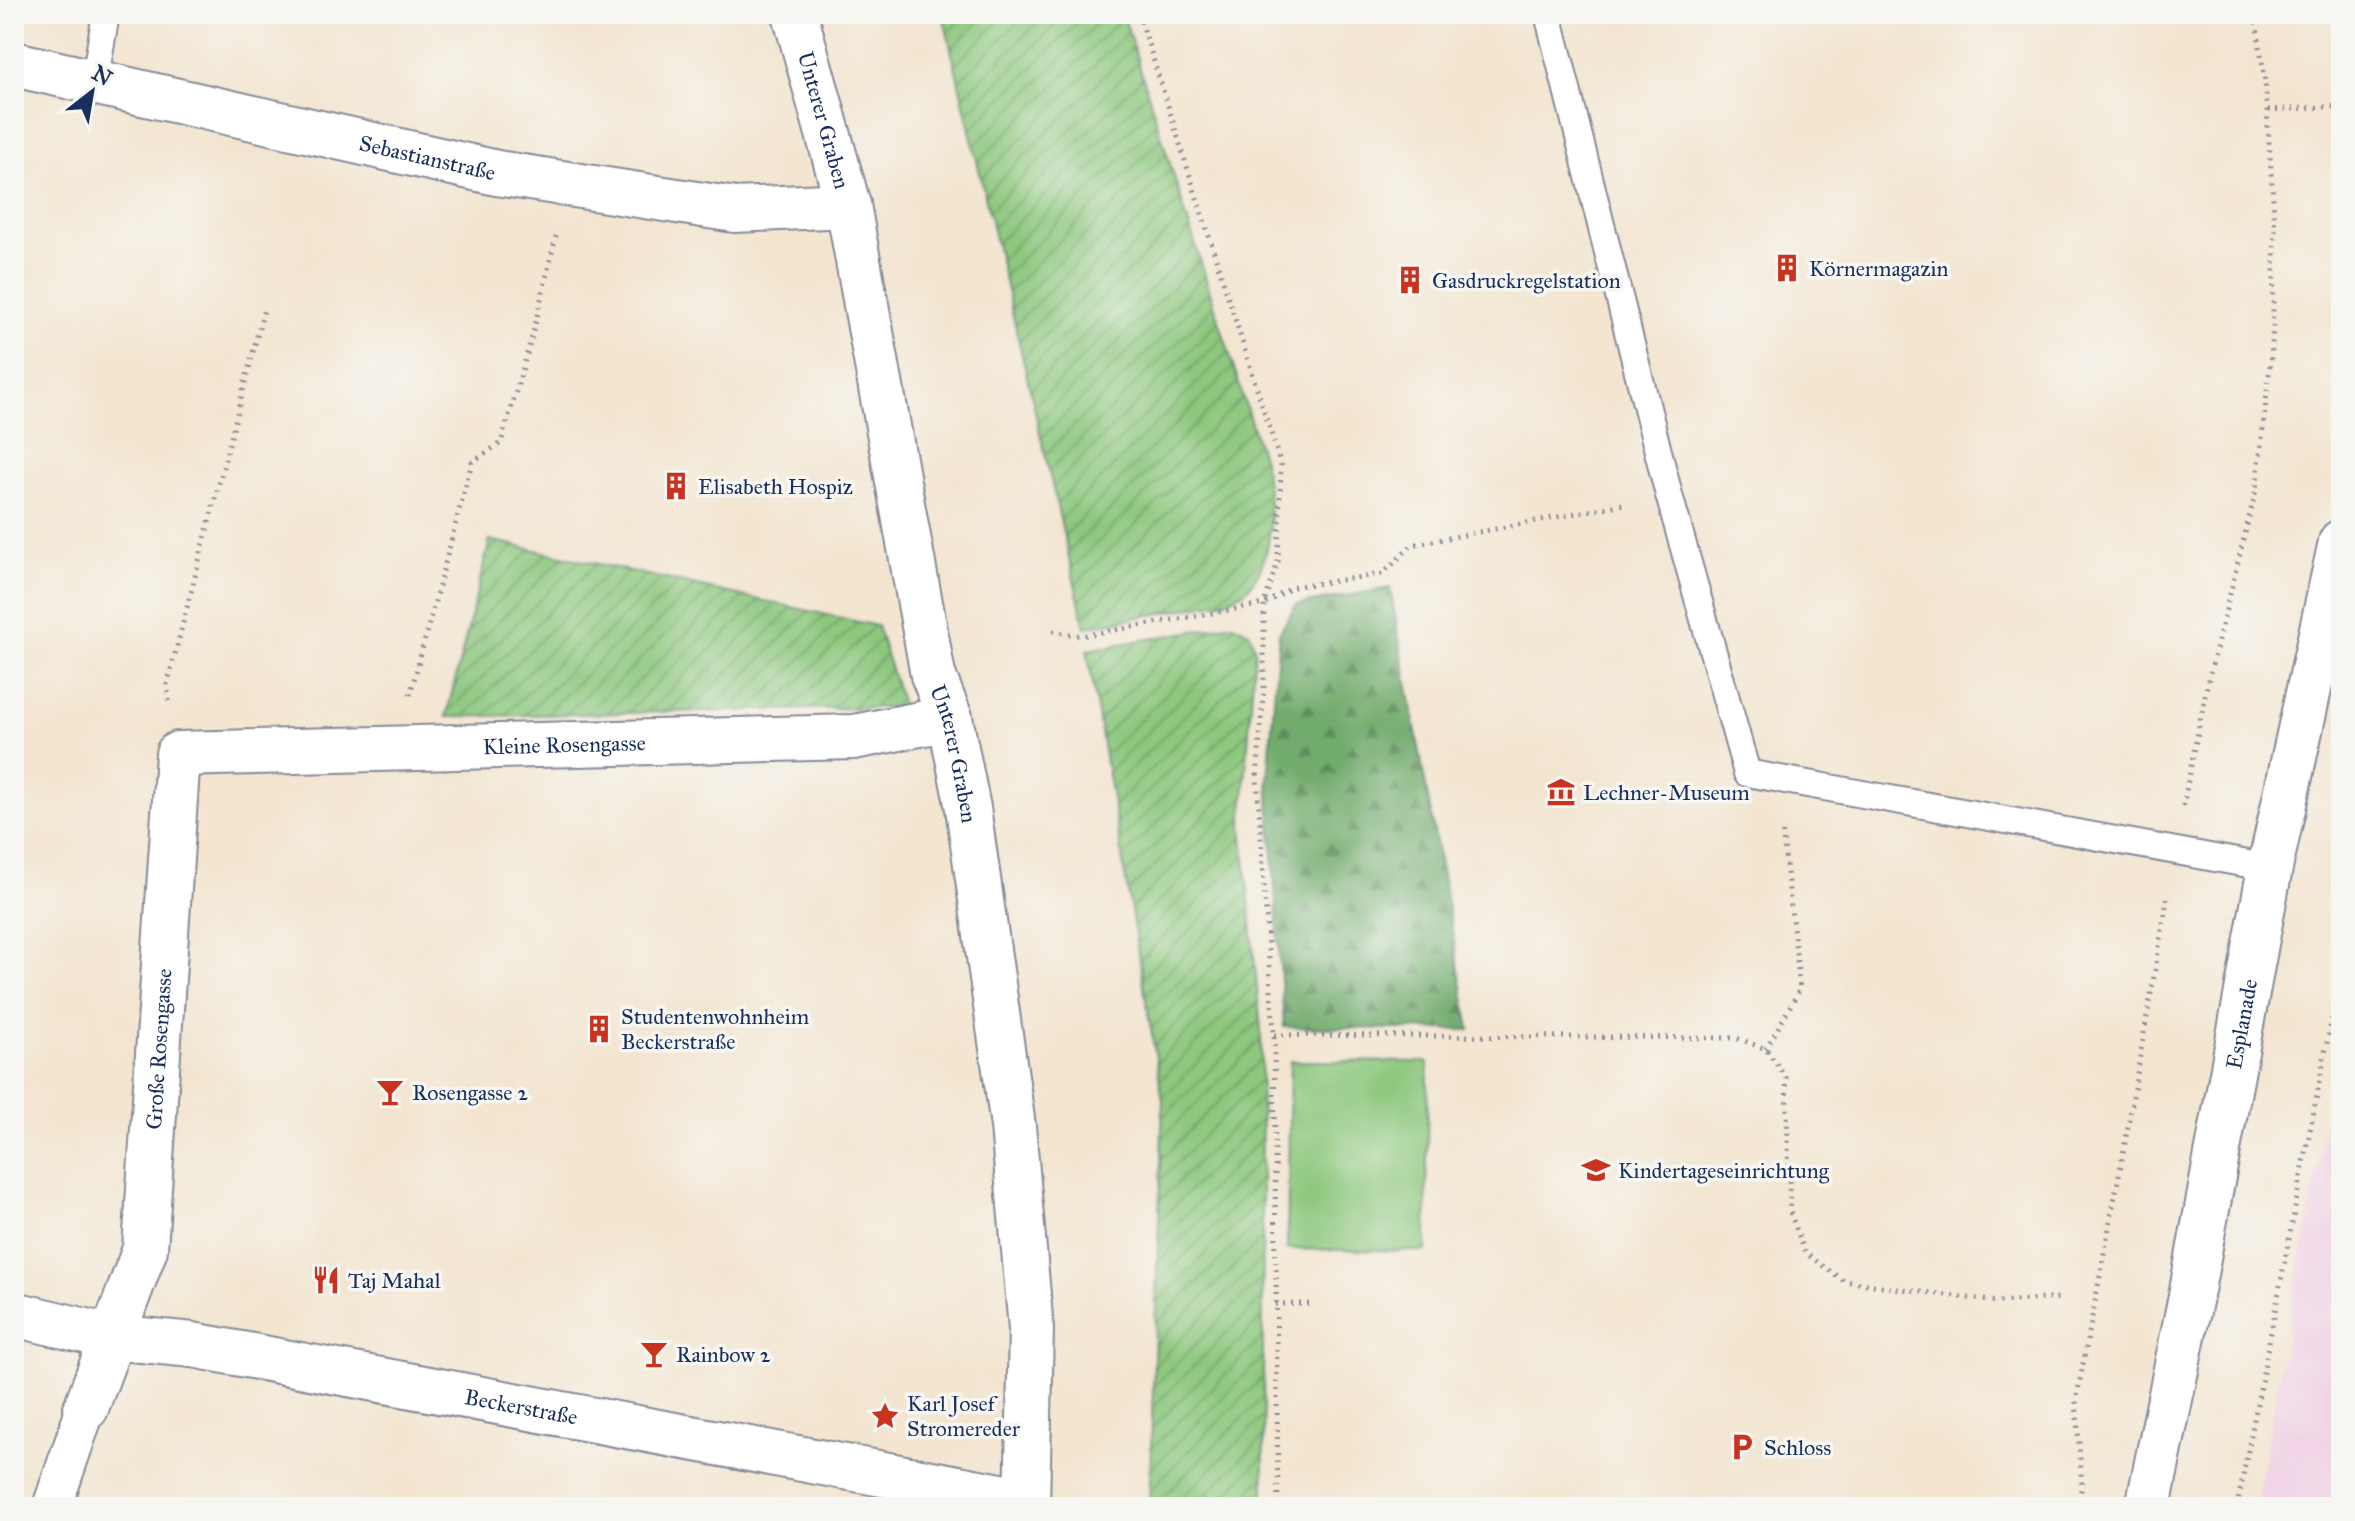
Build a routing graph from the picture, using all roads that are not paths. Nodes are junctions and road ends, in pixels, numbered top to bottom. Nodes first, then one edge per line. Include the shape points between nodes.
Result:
1 (106, 14) edge
2 (795, 14) edge
3 (1548, 14) edge
4 (14, 64) edge
5 (94, 83) junction
6 (848, 205) junction
7 (2341, 542) edge
8 (950, 718) junction
9 (178, 754) joint
10 (2270, 868) junction
11 (14, 1314) edge
12 (111, 1337) junction
13 (86, 1408) joint
14 (1027, 1504) edge
15 (52, 1507) edge
16 (2148, 1507) edge

1 - 5 lane
2 - 6 street, Unterer Graben
3 - 10 lane via 1669,495 1747,773
4 - 5 street, Sebastianstraße
5 - 6 street, Sebastianstraße via 568,185 735,210
6 - 8 street, Unterer Graben via 933,675
7 - 10 street, Esplanade
8 - 9 street, Kleine Rosengasse via 854,737
8 - 14 street, Unterer Graben via 968,808 1013,1126 1031,1329
9 - 12 street, Große Rosengasse via 145,1249
10 - 16 street, Esplanade
11 - 12 street, Beckerstraße
12 - 13 street, Große Rosengasse
12 - 14 street, Beckerstraße via 193,1345
13 - 15 street

